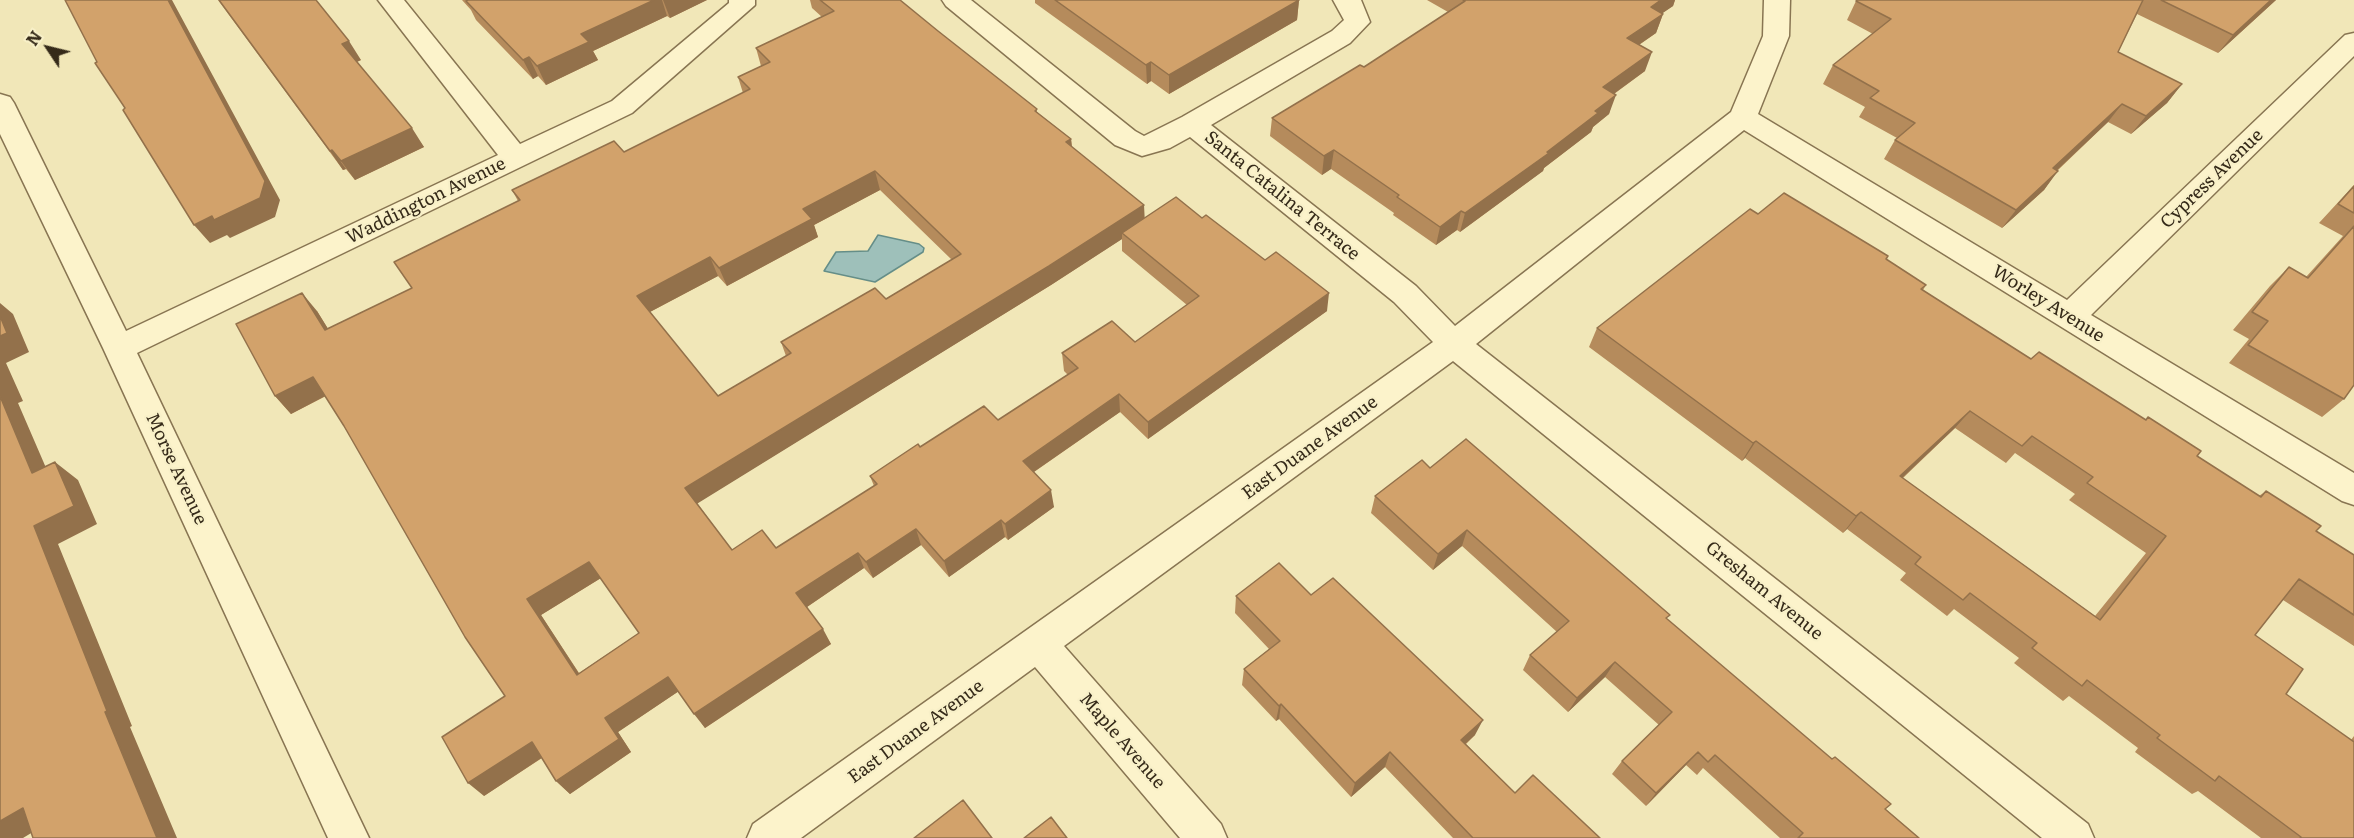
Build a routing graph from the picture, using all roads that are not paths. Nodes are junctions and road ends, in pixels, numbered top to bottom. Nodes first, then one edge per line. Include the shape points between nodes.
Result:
1 (391, 0) edge
2 (742, 0) edge
3 (955, 0) edge
4 (1346, 0) edge
5 (1777, 0) edge
6 (2354, 41) edge
7 (0, 103) edge
8 (1743, 117) junction
9 (1192, 124) junction
10 (516, 158) junction
11 (11, 159) edge
12 (2069, 317) junction
13 (1454, 344) junction
14 (119, 348) junction
15 (2354, 491) edge
16 (1038, 644) junction
17 (349, 838) edge
18 (767, 838) edge
19 (1207, 838) edge
20 (2074, 838) edge

1 - 10 street
2 - 10 street, Waddington Avenue via 742,5 622,106
3 - 9 street, Santa Catalina Terrace via 1125,138 1142,146
4 - 9 street via 1357,22 1341,37
5 - 8 street, East Duane Avenue via 1776,36
6 - 12 street, Cypress Avenue
7 - 11 street, Morse Avenue
8 - 12 street, Worley Avenue
8 - 13 street, East Duane Avenue
9 - 13 street, Santa Catalina Terrace via 1405,294
10 - 14 street, Waddington Avenue
11 - 14 street, Morse Avenue
12 - 15 street, Worley Avenue
13 - 16 street, East Duane Avenue
13 - 20 street, Gresham Avenue
14 - 17 street, Morse Avenue
16 - 18 street, East Duane Avenue
16 - 19 street, Maple Avenue

